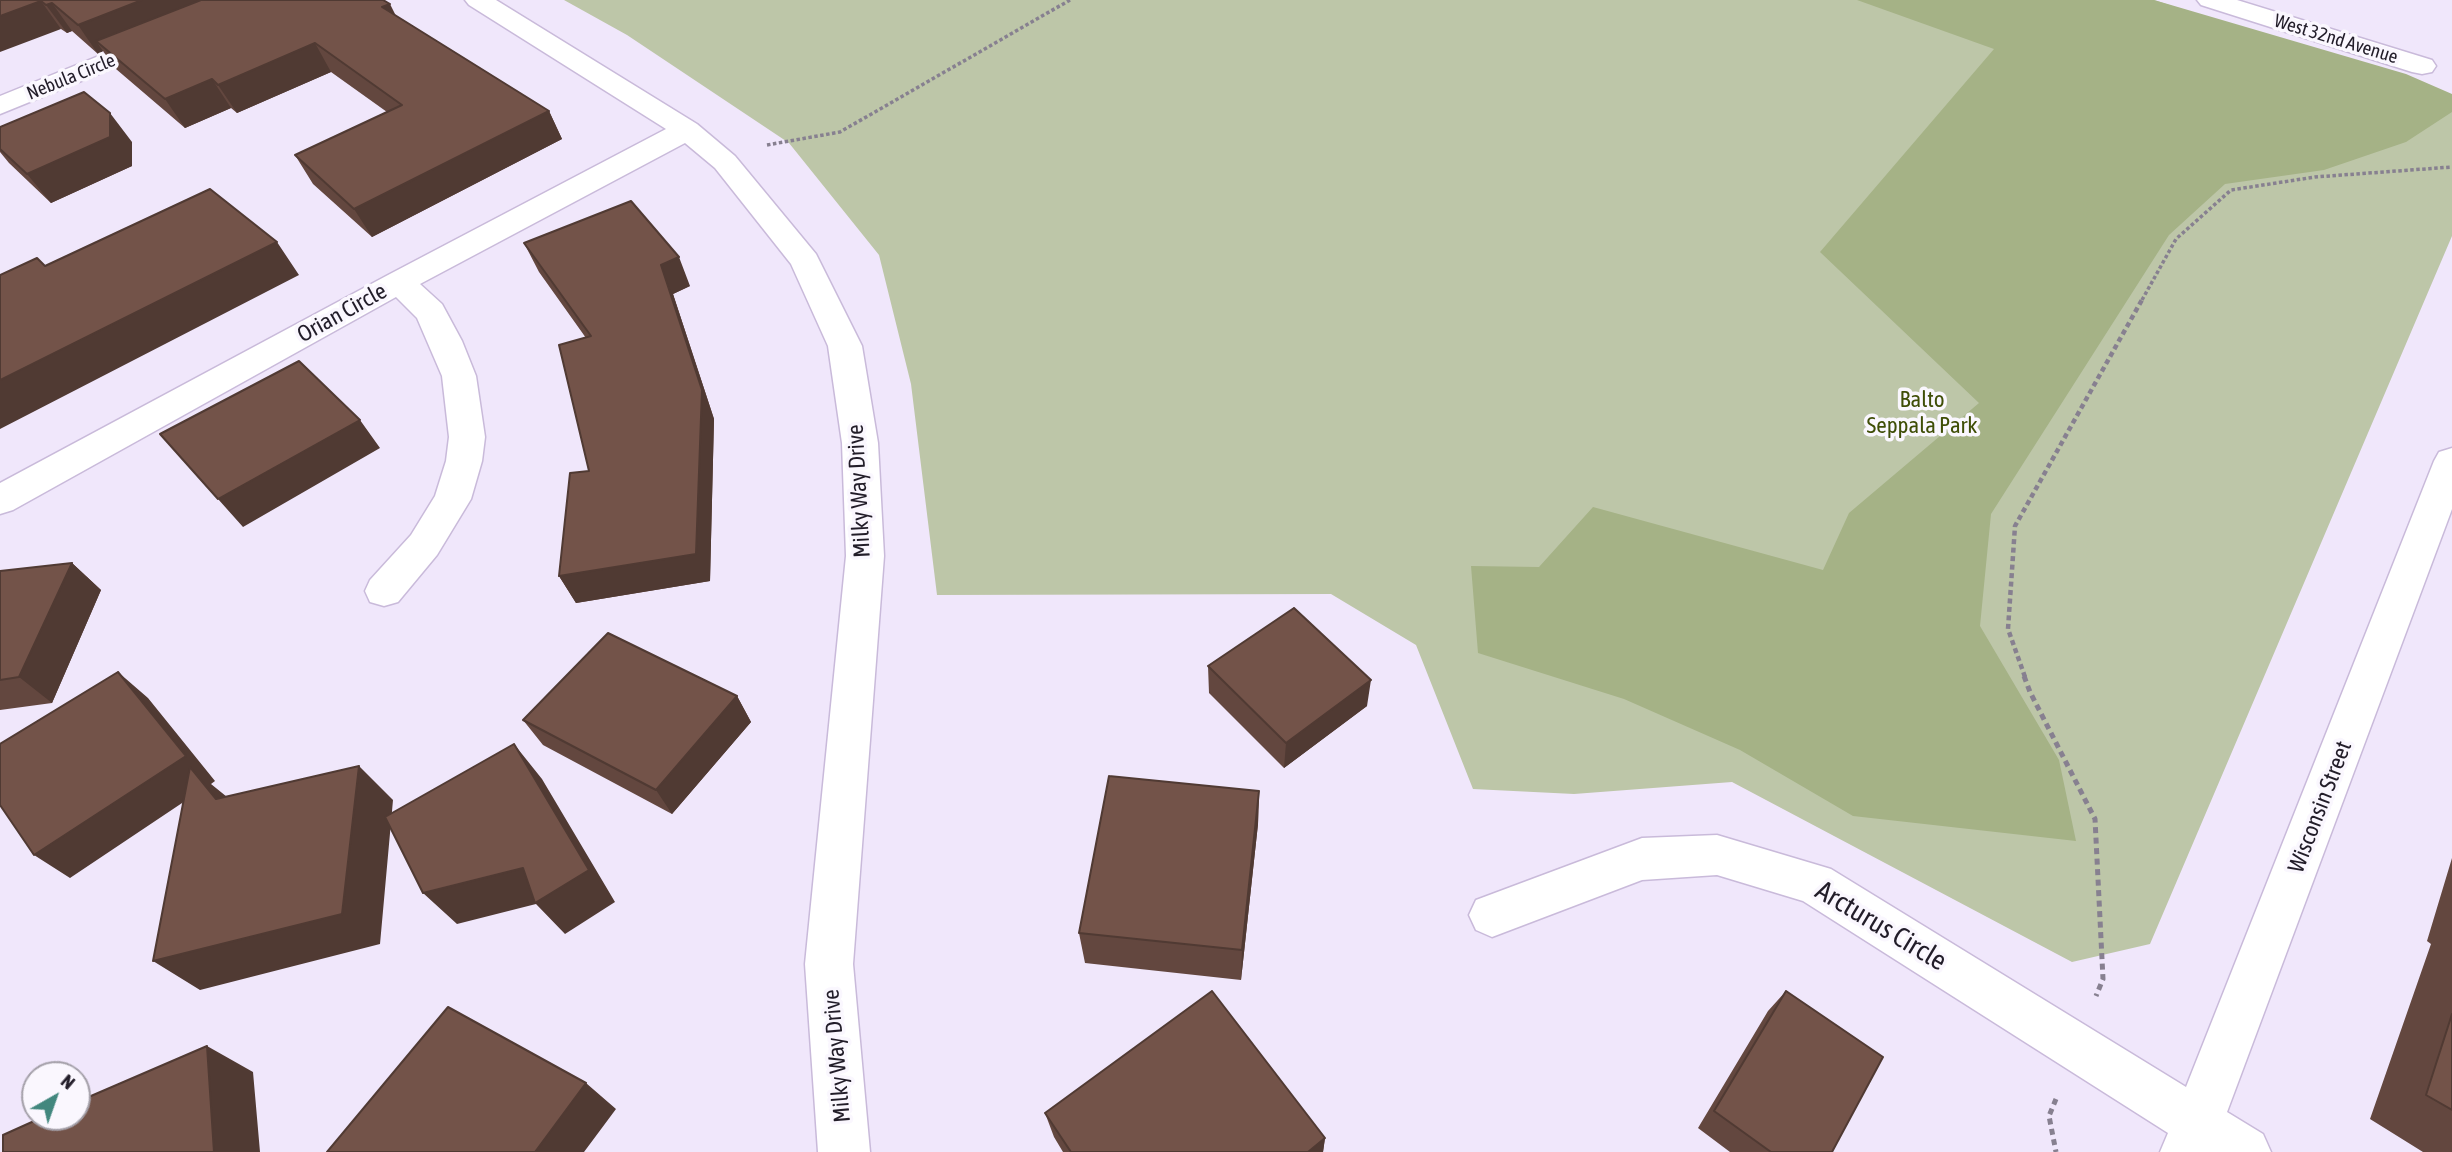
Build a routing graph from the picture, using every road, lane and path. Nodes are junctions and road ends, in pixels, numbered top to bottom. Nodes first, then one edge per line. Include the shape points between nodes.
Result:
1 (259, 0) edge
2 (478, 0) edge
3 (1070, 0) edge
4 (2210, 0) edge
5 (2422, 66) dead end
6 (0, 106) edge
7 (687, 130) junction
8 (762, 146) dead end
9 (2452, 167) edge
10 (399, 282) junction
11 (2450, 474) edge
12 (0, 500) edge
13 (384, 591) dead end
14 (1492, 915) dead end
15 (2075, 1045) junction
16 (2192, 1137) edge
17 (844, 1152) edge
18 (2056, 1152) edge
19 (2245, 1152) edge

1 - 6 street, Nebula Circle
2 - 7 street, Milky Way Drive
3 - 8 path via 840,132
4 - 5 street, West 32nd Avenue
7 - 10 street, Orian Circle
7 - 17 street, Milky Way Drive via 725,162 804,261 847,358 860,443 865,556 829,964
9 - 15 path via 2315,177 2231,191 2176,239 2015,526 2008,628 2030,692 2095,818 2102,979
10 - 12 street, Orian Circle
10 - 13 street via 430,312 444,341 459,376 467,437 453,499 424,545
11 - 16 street, Wisconsin Street
14 - 15 street, Arcturus Circle via 1642,859 1717,855 1815,884
15 - 16 street, Arcturus Circle
15 - 18 path via 2049,1116
16 - 19 street, Arcturus Circle

